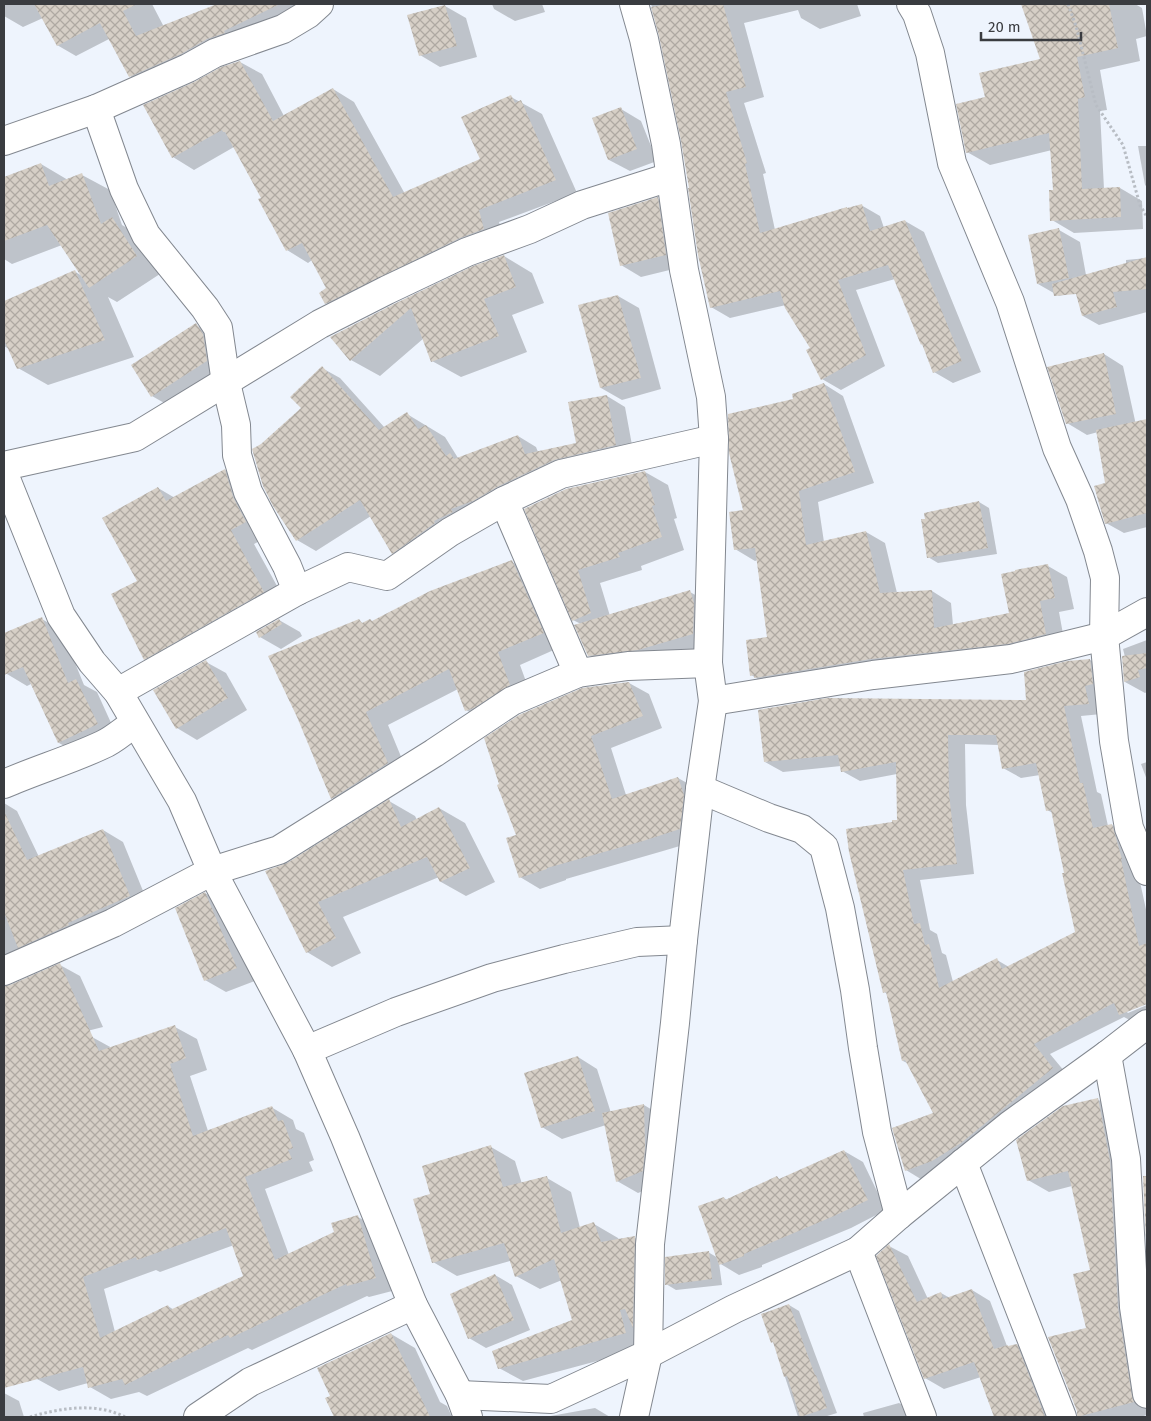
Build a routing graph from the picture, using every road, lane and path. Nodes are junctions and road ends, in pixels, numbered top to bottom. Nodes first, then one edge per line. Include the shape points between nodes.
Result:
1 (319, 4) edge
2 (634, 4) edge
3 (911, 4) edge
4 (1068, 4) edge
5 (96, 109) junction
6 (4, 141) edge
7 (670, 177) junction
8 (1147, 217) edge
9 (226, 382) junction
10 (714, 439) junction
11 (4, 466) edge
12 (4, 474) edge
13 (504, 502) junction
14 (297, 591) junction
15 (1147, 612) edge
16 (1104, 636) junction
17 (708, 663) junction
18 (578, 673) junction
19 (118, 692) junction
20 (713, 700) junction
21 (135, 722) junction
22 (4, 784) edge
23 (700, 788) junction
24 (1147, 870) edge
25 (212, 871) junction
26 (683, 940) junction
27 (4, 971) edge
28 (1147, 1024) edge
29 (307, 1050) junction
30 (1107, 1055) junction
31 (963, 1163) junction
32 (899, 1215) junction
33 (858, 1251) junction
34 (413, 1305) junction
35 (648, 1354) junction
36 (1147, 1394) edge
37 (464, 1406) edge
38 (30, 1417) edge
39 (124, 1417) edge
40 (198, 1417) edge
41 (634, 1417) edge
42 (922, 1417) edge
43 (1062, 1417) edge

1 - 5 street via 283,28 215,53
2 - 7 street via 666,144
3 - 16 street via 930,53 952,163 1010,302 1057,448 1080,499 1098,551 1105,578
4 - 8 path via 1096,106 1123,145 1140,205
5 - 6 street
5 - 9 street via 124,189 146,235 218,328
7 - 9 street via 582,205 530,229 467,252 320,324
7 - 10 street via 684,270 711,397
9 - 11 street via 135,436
9 - 14 street via 236,425 237,455 248,492
10 - 13 street via 561,474
10 - 17 street
12 - 19 street via 61,616 92,662
13 - 14 street via 450,532 387,576 348,567
13 - 18 street
14 - 19 street
15 - 16 street
16 - 20 street via 1011,659 873,675
16 - 24 street via 1114,741 1129,828
17 - 18 street via 628,666
17 - 20 street
18 - 25 street via 512,701 279,850
19 - 21 street
20 - 23 street
21 - 22 street via 105,744
21 - 25 street via 182,801
23 - 26 street
23 - 32 street via 769,818 802,828 824,847 840,908 877,1132
25 - 27 street via 113,923
25 - 29 street
26 - 29 street via 637,942 492,978 396,1012
26 - 35 street via 650,1244
28 - 30 street
29 - 34 street
30 - 31 street
30 - 36 street via 1126,1159 1134,1307
31 - 32 street
31 - 43 street
32 - 33 street
33 - 35 street via 734,1309
33 - 42 street
34 - 37 street
34 - 40 street via 250,1382
35 - 37 street via 550,1399
35 - 41 street
38 - 39 path via 78,1408 112,1411

